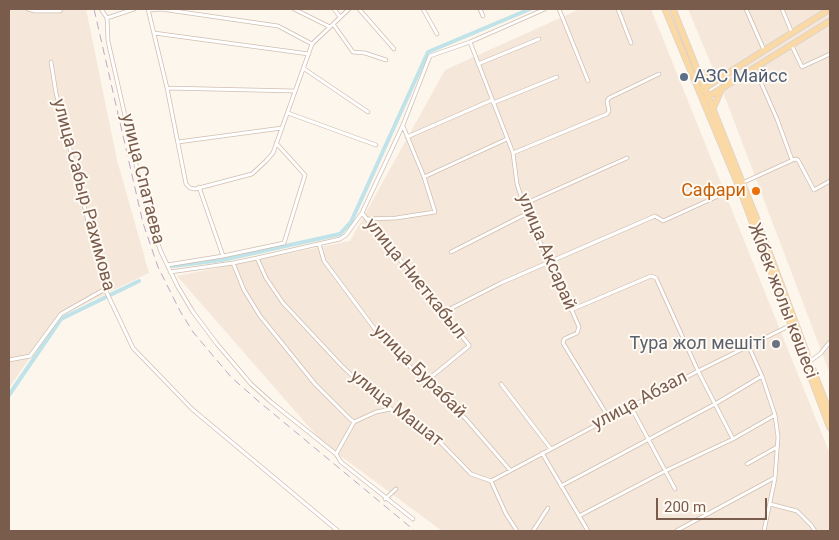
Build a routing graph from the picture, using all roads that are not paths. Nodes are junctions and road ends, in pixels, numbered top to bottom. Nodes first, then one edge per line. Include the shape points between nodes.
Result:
1 (28, 9) edge
2 (61, 9) edge
3 (101, 9) edge
4 (134, 9) edge
5 (149, 9) edge
6 (294, 9) edge
7 (334, 9) edge
8 (349, 9) edge
9 (359, 9) edge
10 (422, 9) edge
11 (480, 9) edge
12 (545, 9) edge
13 (559, 9) edge
14 (618, 9) edge
15 (665, 9) edge
16 (673, 9) edge
17 (746, 9) edge
18 (782, 9) edge
19 (830, 9) edge
20 (483, 16) dead end
21 (340, 17) junction
22 (108, 18) junction
23 (830, 21) edge
24 (332, 25) junction
25 (154, 33) junction
26 (792, 33) junction
27 (437, 34) dead end
28 (539, 39) dead end
29 (470, 42) junction
30 (631, 43) dead end
31 (312, 44) junction
32 (792, 46) junction
33 (394, 49) dead end
34 (764, 50) junction
35 (309, 54) junction
36 (830, 54) edge
37 (386, 60) dead end
38 (51, 62) dead end
39 (478, 64) junction
40 (304, 68) junction
41 (755, 69) junction
42 (698, 71) junction
43 (659, 74) dead end
44 (725, 75) junction
45 (556, 77) dead end
46 (588, 81) dead end
47 (167, 88) junction
48 (704, 88) junction
49 (721, 89) junction
50 (295, 91) junction
51 (699, 92) junction
52 (705, 99) junction
53 (493, 102) junction
54 (713, 108) junction
55 (368, 112) dead end
56 (288, 113) junction
57 (402, 125) junction
58 (282, 128) junction
59 (407, 137) junction
60 (507, 139) junction
61 (178, 142) junction
62 (276, 143) junction
63 (376, 145) dead end
64 (513, 154) junction
65 (627, 158) dead end
66 (792, 160) junction
67 (424, 177) junction
68 (830, 180) edge
69 (741, 185) junction
70 (199, 187) junction
71 (524, 204) junction
72 (362, 213) junction
73 (528, 213) junction
74 (366, 219) junction
75 (320, 244) junction
76 (452, 252) dead end
77 (223, 256) junction
78 (257, 258) junction
79 (550, 262) junction
80 (233, 263) junction
81 (167, 265) junction
82 (170, 272) junction
83 (105, 289) junction
84 (571, 310) junction
85 (442, 313) junction
86 (792, 324) junction
87 (830, 342) edge
88 (748, 345) junction
89 (9, 360) edge
90 (808, 363) junction
91 (698, 371) junction
92 (762, 376) junction
93 (425, 382) junction
94 (501, 384) dead end
95 (715, 404) junction
96 (631, 406) junction
97 (391, 409) junction
98 (830, 414) edge
99 (775, 415) junction
100 (609, 418) junction
101 (354, 422) junction
102 (830, 428) edge
103 (649, 439) junction
104 (733, 439) junction
105 (778, 447) junction
106 (551, 449) junction
107 (542, 453) junction
108 (336, 454) junction
109 (747, 464) dead end
110 (510, 470) junction
111 (666, 471) junction
112 (775, 478) junction
113 (491, 481) junction
114 (562, 486) junction
115 (396, 489) dead end
116 (675, 489) dead end
117 (385, 499) junction
118 (770, 504) junction
119 (548, 508) dead end
120 (579, 516) junction
121 (413, 519) dead end
122 (338, 531) edge
123 (517, 531) edge
124 (534, 531) edge
125 (588, 531) edge
126 (676, 531) edge
127 (764, 531) edge
128 (816, 531) edge

1 - 2 street
3 - 22 street
4 - 22 street
5 - 25 street
5 - 31 street via 278,26
6 - 24 street
7 - 21 street
8 - 21 street
9 - 33 street
10 - 27 street
11 - 20 street
12 - 29 street
13 - 46 street
14 - 30 street
15 - 51 main road, Жібек жолы көшесі
16 - 42 main road, Жібек жолы көшесі
17 - 34 street
18 - 26 street
19 - 26 main road
21 - 24 street
22 - 81 street, улица Спатаева via 108,41 138,173 154,233
23 - 32 main road
24 - 31 street
24 - 37 street via 352,52
25 - 35 street
25 - 47 street
26 - 34 main road
28 - 39 street
29 - 39 street, улица Аксарай
29 - 57 street via 430,56
31 - 35 street
32 - 36 street via 802,68
32 - 41 main road
34 - 44 main road
35 - 40 street
38 - 83 street, улица Сабыр Рахимова
39 - 53 street, улица Аксарай
40 - 50 street
40 - 55 street
41 - 49 main road
41 - 66 street
42 - 44 main road via 710,76
42 - 48 main road, Жібек жолы көшесі
43 - 64 street via 609,98 608,114
44 - 48 main road
45 - 53 street
47 - 50 street
47 - 61 street
48 - 51 main road
48 - 52 main road, Жібек жолы көшесі
49 - 52 main road
49 - 54 main road
50 - 56 street
51 - 52 main road, Жібек жолы көшесі
52 - 54 main road, Жібек жолы көшесі
52 - 69 main road, Жібек жолы көшесі
53 - 59 street
53 - 60 street, улица Аксарай
54 - 69 main road, Жібек жолы көшесі
56 - 58 street
56 - 63 street
57 - 59 street
57 - 72 street
58 - 61 street
58 - 62 street
59 - 67 street
60 - 64 street, улица Аксарай
60 - 67 street
61 - 70 street via 186,184 190,188
62 - 70 street via 272,153 252,174
62 - 77 street via 305,175 284,243
64 - 71 street, улица Аксарай via 517,184
65 - 71 street
66 - 68 street via 798,160 814,190
66 - 69 street
67 - 74 street via 435,212
69 - 79 street via 664,221 655,216
69 - 86 main road, Жібек жолы көшесі
69 - 90 main road, Жібек жолы көшесі
70 - 77 street
71 - 73 street, улица Аксарай
72 - 74 street, улица Ниеткабыл
72 - 75 street via 346,235
73 - 76 street
73 - 79 street, улица Аксарай
74 - 85 street, улица Ниеткабыл
75 - 78 street
75 - 93 street, улица Бурабай via 324,261 345,291 380,336
77 - 81 street
78 - 80 street
78 - 97 street, улица Машат via 283,303 341,365
79 - 84 street, улица Аксарай
79 - 85 street via 501,282
80 - 82 street
80 - 101 street via 260,316 315,384
81 - 82 street, улица Спатаева
82 - 108 street, улица Спатаева via 193,312 239,370 271,402
83 - 89 street via 61,314 30,356
83 - 122 street, улица Сабыр Рахимова via 133,348 192,409
84 - 91 street via 654,276
84 - 100 street, улица Аксарай via 578,330 563,343
85 - 93 street, улица Ниеткабыл via 469,346
86 - 88 street, улица Абзал
86 - 90 main road, Жібек жолы көшесі
87 - 90 street
88 - 91 street, улица Абзал
88 - 92 street
90 - 98 main road, Жібек жолы көшесі
90 - 102 main road, Жібек жолы көшесі
91 - 95 street
91 - 96 street, улица Абзал
92 - 95 street
92 - 99 street
93 - 110 street, улица Бурабай via 466,419
94 - 106 street
95 - 103 street
95 - 104 street
96 - 100 street, улица Абзал
96 - 103 street
97 - 101 street
97 - 113 street, улица Машат via 438,440 471,474
99 - 104 street
99 - 105 street
100 - 106 street, улица Абзал
101 - 108 street
103 - 111 street
103 - 114 street
104 - 111 street
105 - 109 street
105 - 112 street
106 - 107 street, улица Абзал
107 - 110 street, улица Абзал
107 - 114 street
108 - 117 street, улица Спатаева via 341,462
110 - 113 street, улица Абзал
111 - 116 street
111 - 120 street
112 - 118 street
112 - 126 street
113 - 123 street
114 - 120 street
115 - 117 street
117 - 121 street, улица Спатаева
118 - 127 street
118 - 128 street via 797,511
119 - 124 street
120 - 125 street

